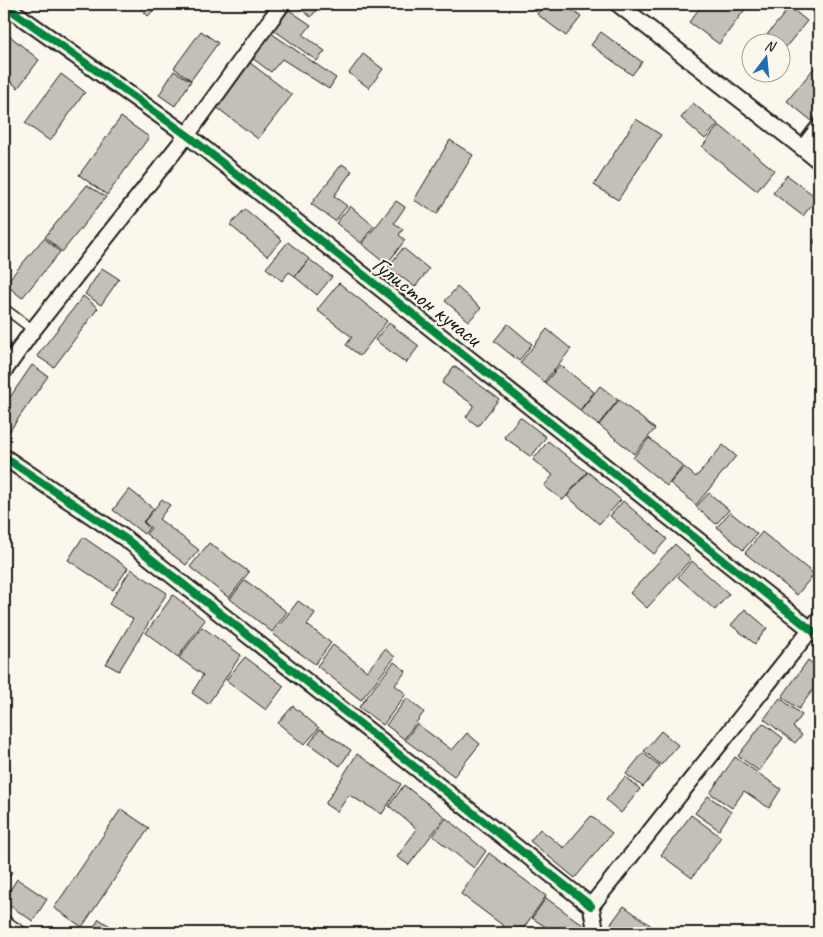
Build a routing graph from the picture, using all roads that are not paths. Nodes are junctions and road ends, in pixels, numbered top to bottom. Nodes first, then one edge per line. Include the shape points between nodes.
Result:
1 (282, 4) edge
2 (618, 4) edge
3 (4, 5) edge
4 (819, 127) edge
5 (187, 135) junction
6 (802, 148) junction
7 (819, 161) edge
8 (4, 308) edge
9 (33, 330) junction
10 (4, 370) edge
11 (4, 457) edge
12 (817, 628) edge
13 (591, 906) junction
14 (4, 919) edge
15 (25, 933) edge
16 (596, 933) edge

1 - 5 street
2 - 6 street
3 - 5 street, Гулистон кучаси
4 - 6 street
5 - 9 street
5 - 12 street, Гулистон кучаси
6 - 7 street
8 - 9 lane
9 - 10 street
11 - 13 street via 126,539
12 - 13 street
13 - 16 street
14 - 15 lane

